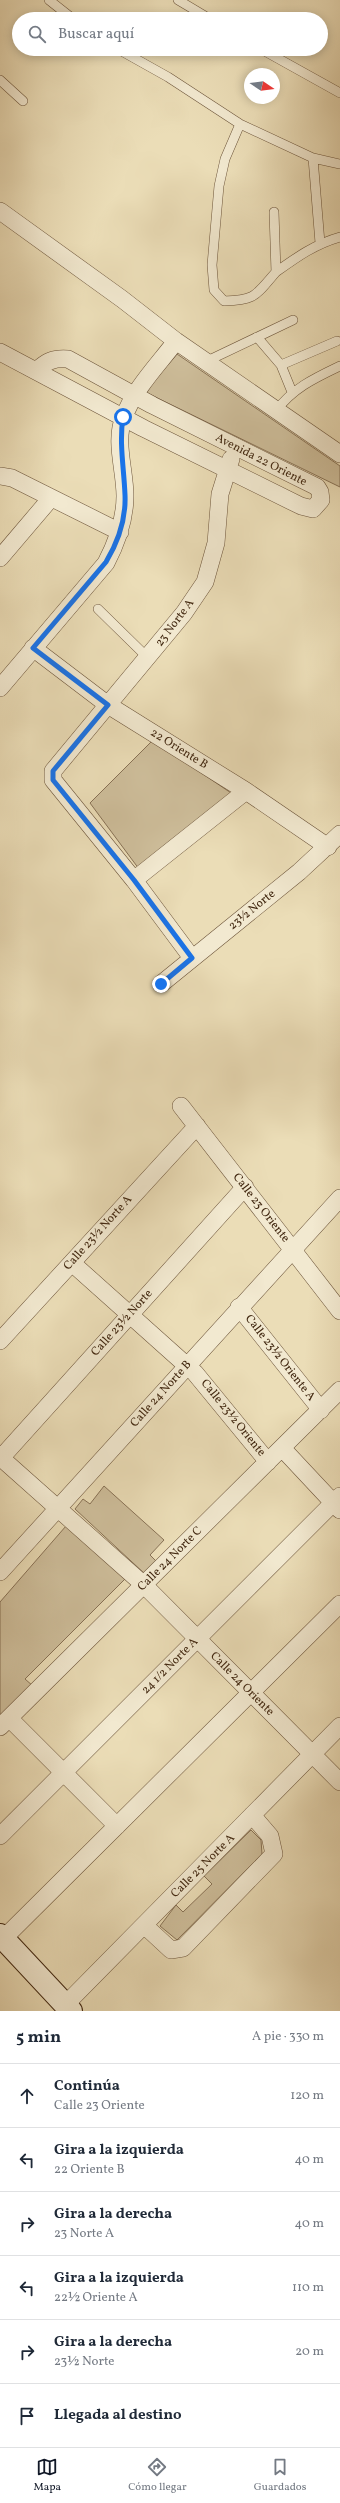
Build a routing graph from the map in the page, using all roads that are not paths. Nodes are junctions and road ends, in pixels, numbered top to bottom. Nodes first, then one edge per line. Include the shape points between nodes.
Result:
1 (49, 0) edge
2 (178, 0) edge
3 (64, 12) edge
4 (198, 12) edge
5 (130, 56) edge
6 (274, 56) edge
7 (0, 80) edge
8 (340, 93) edge
9 (23, 101) dead end
10 (240, 124) junction
11 (313, 158) junction
12 (340, 164) edge
13 (0, 212) edge
14 (274, 212) dead end
15 (340, 237) edge
16 (320, 243) junction
17 (276, 272) junction
18 (293, 320) dead end
19 (257, 337) junction
20 (337, 341) dead end
21 (176, 342) junction
22 (0, 352) edge
23 (205, 362) junction
24 (281, 365) junction
25 (340, 366) edge
26 (36, 371) junction
27 (292, 392) junction
28 (134, 396) junction
29 (276, 411) junction
30 (123, 417) junction
31 (237, 447) junction
32 (340, 454) edge
33 (227, 468) junction
34 (1, 474) edge
35 (51, 498) junction
36 (120, 532) junction
37 (0, 558) edge
38 (98, 609) dead end
39 (33, 648) junction
40 (145, 661) junction
41 (0, 688) edge
42 (108, 705) junction
43 (246, 791) junction
44 (337, 838) edge
45 (134, 880) junction
46 (192, 958) junction
47 (161, 984) dead end
48 (181, 1106) dead end
49 (197, 1126) junction
50 (245, 1187) junction
51 (340, 1198) edge
52 (292, 1249) junction
53 (72, 1262) junction
54 (239, 1307) junction
55 (340, 1311) edge
56 (130, 1314) junction
57 (0, 1341) edge
58 (187, 1365) junction
59 (340, 1390) edge
60 (320, 1410) junction
61 (282, 1448) junction
62 (0, 1458) edge
63 (268, 1462) junction
64 (338, 1503) edge
65 (58, 1507) junction
66 (0, 1572) edge
67 (144, 1585) junction
68 (340, 1604) edge
69 (197, 1639) junction
70 (250, 1693) junction
71 (5, 1723) edge
72 (340, 1726) edge
73 (312, 1755) junction
74 (63, 1773) junction
75 (340, 1782) edge
76 (252, 1815) junction
77 (117, 1826) junction
78 (0, 1836) edge
79 (144, 1926) junction
80 (2, 1936) edge
81 (68, 2008) edge

1 - 3 lane
2 - 4 lane
5 - 10 lane
6 - 8 lane
7 - 9 lane
10 - 11 lane
10 - 17 lane via 225,159 218,186 212,265 214,290 224,301 248,300 256,295
11 - 12 lane
11 - 16 lane
13 - 21 street via 122,299
14 - 17 lane
15 - 16 lane
16 - 17 lane
18 - 19 lane
19 - 23 lane
19 - 24 lane
20 - 24 lane
21 - 23 street
21 - 28 street
22 - 26 street, Avenida 22 Oriente
23 - 29 street
24 - 27 lane
25 - 27 lane
26 - 28 street, Avenida 22 Oriente via 45,362 54,358 68,359
26 - 30 street, Avenida 22 Oriente
27 - 29 lane
28 - 30 street
28 - 31 street, Avenida 22 Oriente
29 - 32 street
30 - 33 street, Avenida 22 Oriente
30 - 36 street via 120,437 125,495
31 - 33 street, 23 Norte A
31 - 33 street, Avenida 22 Oriente via 316,487 321,500 313,509 307,509
33 - 40 street, 23 Norte A via 220,494 216,543 205,582 184,613
34 - 35 street
35 - 36 street
35 - 37 street
36 - 39 street via 106,562
38 - 40 lane via 146,656
39 - 41 street
39 - 42 street, 22 Oriente B
40 - 42 street, 23 Norte A
42 - 43 street, 22 Oriente B
42 - 45 street, 23 Norte A via 53,771 53,780
43 - 44 street, 22 Oriente B
43 - 45 street
44 - 46 street, 23½ Norte
45 - 46 street
46 - 47 street, 23½ Norte
48 - 49 street, Calle 23 Oriente
49 - 50 street, Calle 23 Oriente
49 - 53 street, Calle 23½ Norte A
50 - 52 street, Calle 23 Oriente
50 - 56 street, Calle 23½ Norte
51 - 52 street, Calle 24 Norte B
52 - 54 street, Calle 24 Norte B
52 - 55 street, Calle 23 Oriente
53 - 56 street, Calle 23½ Oriente
53 - 57 street, Calle 23½ Norte A
54 - 58 street, Calle 24 Norte B
54 - 60 street, Calle 23½ Oriente A
56 - 58 street, Calle 23½ Oriente
56 - 62 street, Calle 23½ Norte
58 - 63 street, Calle 23½ Oriente
58 - 65 street, Calle 24 Norte B
59 - 60 street, Calle 24 Norte C
60 - 61 street, Calle 24 Norte C
61 - 63 street, Calle 24 Norte C
61 - 64 street, Calle 23½ Oriente
62 - 65 street, Calle 24 Oriente
63 - 67 street, Calle 24 Norte C
64 - 69 street, 24 1/2 Norte A
65 - 66 street, Calle 24 Norte B
65 - 67 street, Calle 24 Oriente
67 - 69 street, Calle 24 Oriente
67 - 71 street, Calle 24 Norte C
68 - 70 street
69 - 70 street, Calle 24 Oriente
69 - 74 street, 24 1/2 Norte A
70 - 73 street, Calle 24 Oriente
70 - 77 street
71 - 74 street
72 - 73 street, Calle 25 Norte A
73 - 75 street, Calle 24 Oriente
73 - 76 street, Calle 25 Norte A
74 - 77 street
74 - 78 street, 24 1/2 Norte A
76 - 79 street, Calle 25 Norte A
76 - 79 street via 270,1836 274,1854 183,1948 171,1950
77 - 80 street
79 - 81 street, Calle 25 Norte A
80 - 81 street

